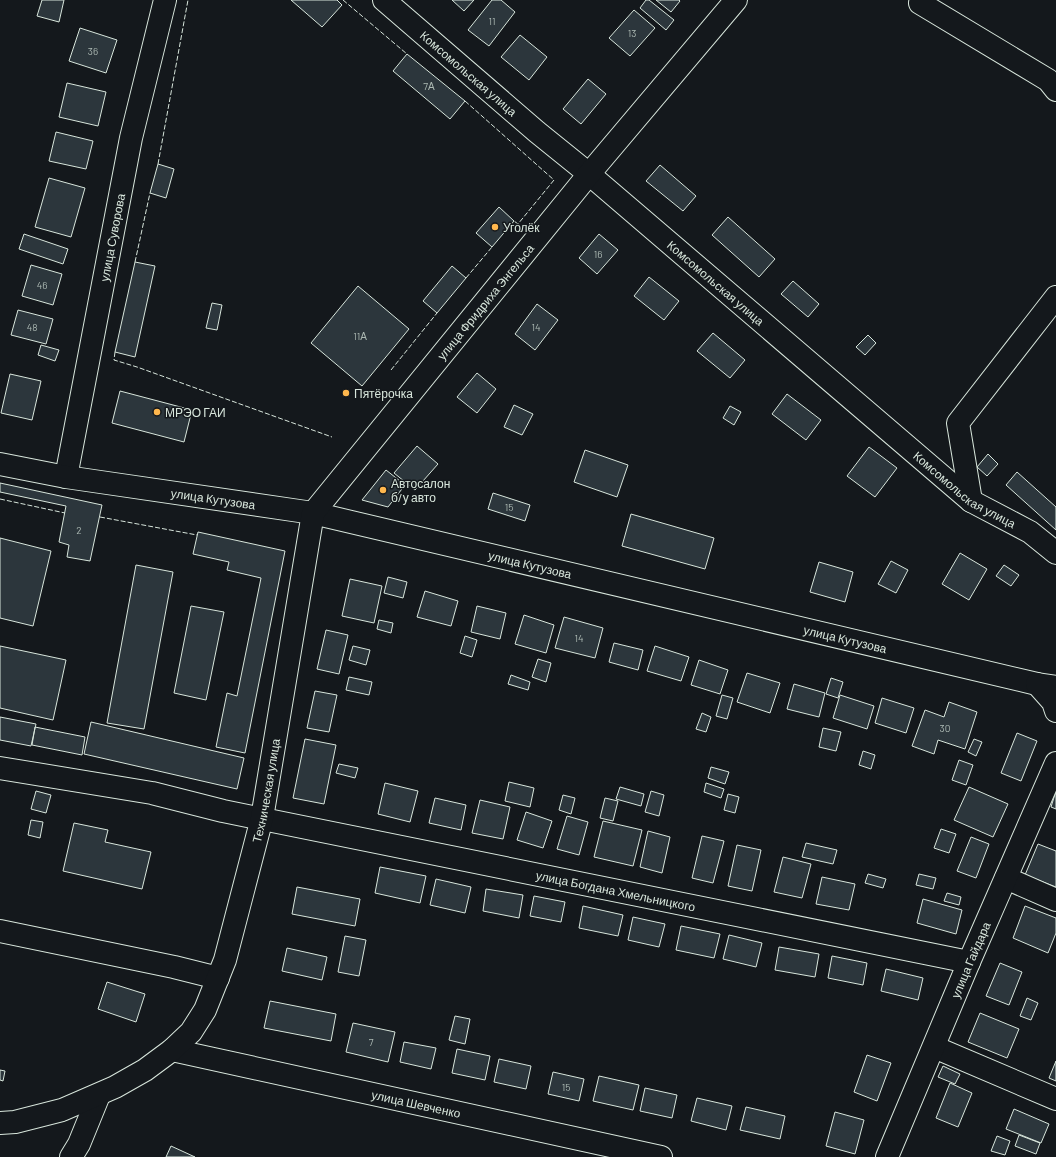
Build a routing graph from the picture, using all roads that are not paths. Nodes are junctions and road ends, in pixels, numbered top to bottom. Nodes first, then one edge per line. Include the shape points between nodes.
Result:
1 (165, 0) edge
2 (384, 0) edge
3 (736, 0) edge
4 (920, 3) dead end
5 (1056, 90) edge
6 (589, 174) junction
7 (1056, 297) edge
8 (0, 464) edge
9 (66, 477) junction
10 (971, 501) junction
11 (313, 513) junction
12 (1056, 554) edge
13 (1047, 686) edge
14 (1056, 711) edge
15 (1056, 763) edge
16 (0, 768) edge
17 (262, 818) junction
18 (1006, 878) junction
19 (1056, 900) edge
20 (0, 931) edge
21 (969, 962) junction
22 (218, 978) junction
23 (934, 1047) junction
24 (172, 1050) junction
25 (99, 1095) junction
26 (1056, 1099) edge
27 (0, 1123) edge
28 (71, 1157) edge
29 (661, 1157) edge
30 (887, 1157) edge

1 - 9 street, улица Суворова via 131,138
2 - 6 street, Комсомольская улица
3 - 6 street, улица Фридриха Энгельса
4 - 5 street via 1048,80
6 - 10 street, Комсомольская улица
6 - 11 street, улица Фридриха Энгельса
7 - 10 street via 958,423
8 - 9 street, улица Кутузова
9 - 11 street, улица Кутузова
10 - 12 street, Комсомольская улица via 1030,532
11 - 13 street, улица Кутузова
11 - 17 street, Техническая улица
13 - 14 street
15 - 18 street, улица Гайдара
16 - 17 street, улица Богдана Хмельницкого via 152,793
17 - 21 street, улица Богдана Хмельницкого
17 - 22 street, Техническая улица
18 - 19 street
18 - 21 street, улица Гайдара
20 - 22 street
21 - 23 street, улица Гайдара
22 - 24 street, Техническая улица via 206,1010 191,1032
23 - 26 street
23 - 30 street, улица Гайдара
24 - 25 street, Техническая улица via 145,1070
24 - 29 street, улица Шевченко
25 - 27 street, Техническая улица via 62,1110 15,1122
25 - 28 street

